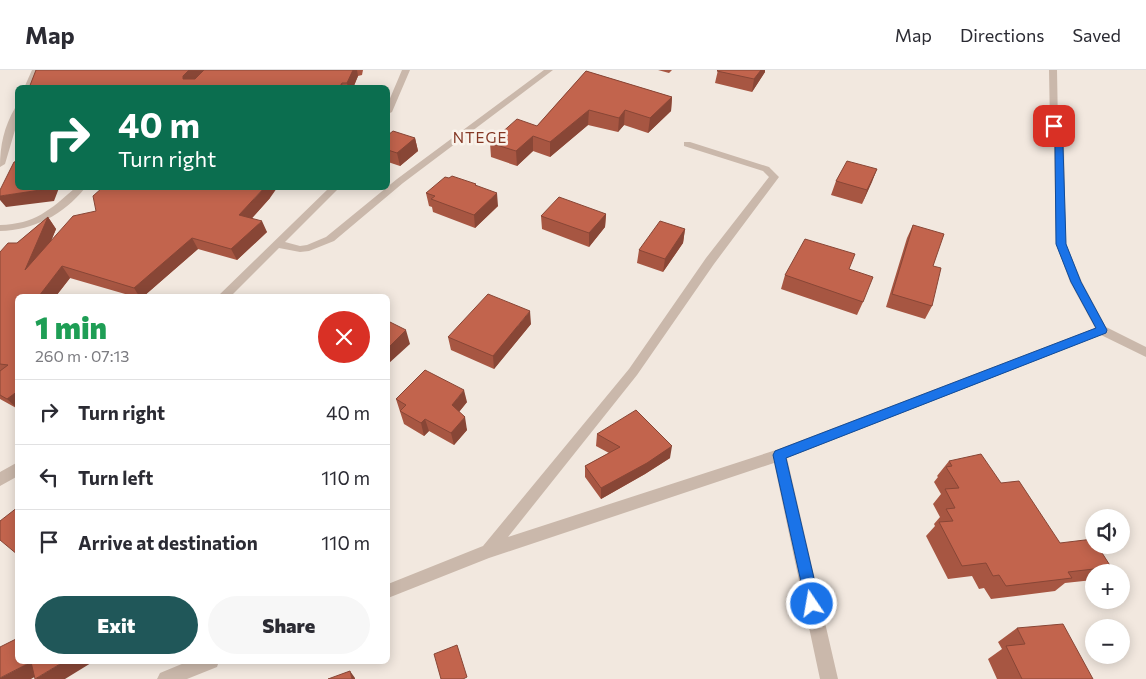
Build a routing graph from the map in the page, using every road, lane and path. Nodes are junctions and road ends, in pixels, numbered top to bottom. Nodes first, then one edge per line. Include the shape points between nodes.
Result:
1 (36, 70) edge
2 (406, 70) edge
3 (548, 70) edge
4 (1053, 70) edge
5 (29, 85) edge
6 (390, 107) edge
7 (15, 116) edge
8 (687, 144) dead end
9 (0, 164) edge
10 (390, 189) edge
11 (78, 190) edge
12 (332, 190) edge
13 (389, 190) edge
14 (0, 228) edge
15 (277, 244) junction
16 (226, 294) edge
17 (1102, 330) junction
18 (1146, 352) edge
19 (779, 455) junction
20 (15, 470) edge
21 (0, 480) edge
22 (488, 551) junction
23 (390, 590) edge
24 (204, 664) edge
25 (166, 679) edge
26 (829, 679) edge

1 - 5 street
2 - 6 street
3 - 10 street
4 - 17 street via 1054,126 1059,146 1061,244 1076,282
7 - 9 street
8 - 22 street via 766,169 774,177 632,372
11 - 14 street via 37,222 19,228
12 - 15 street
13 - 15 street via 330,239 300,249
15 - 16 street
17 - 18 street
17 - 19 street
19 - 22 street
19 - 26 street
20 - 21 street
22 - 23 street
24 - 25 street

